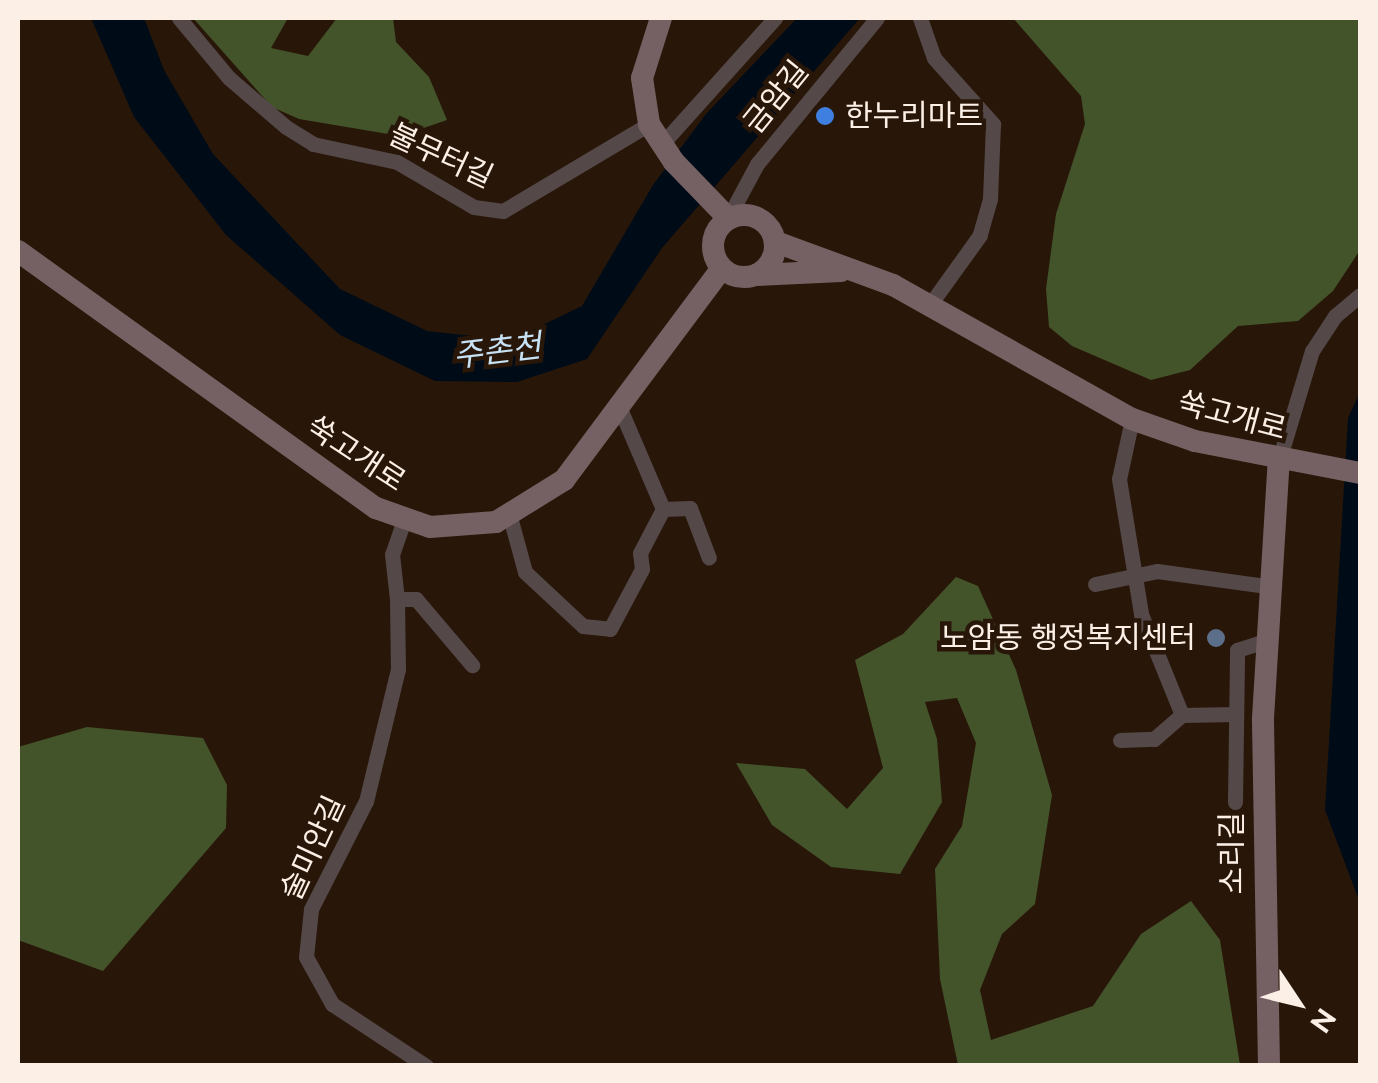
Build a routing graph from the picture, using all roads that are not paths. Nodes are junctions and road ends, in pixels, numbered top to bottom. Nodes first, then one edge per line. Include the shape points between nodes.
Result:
1 (179, 18) edge
2 (660, 18) edge
3 (774, 18) edge
4 (877, 18) edge
5 (920, 18) edge
6 (648, 124) junction
7 (663, 148) junction
8 (720, 212) junction
9 (776, 242) junction
10 (18, 251) edge
11 (854, 270) junction
12 (738, 273) junction
13 (1360, 295) edge
14 (929, 306) junction
15 (621, 410) junction
16 (1132, 419) junction
17 (1279, 460) junction
18 (1360, 473) edge
19 (663, 509) junction
20 (510, 517) junction
21 (404, 520) junction
22 (709, 558) dead end
23 (1136, 574) junction
24 (1095, 584) dead end
25 (1267, 586) junction
26 (397, 598) junction
27 (1265, 642) junction
28 (472, 665) dead end
29 (1236, 714) junction
30 (1182, 715) junction
31 (1120, 740) dead end
32 (1236, 802) dead end
33 (426, 1066) edge
34 (1269, 1066) edge

1 - 6 street, 불무터길 via 229,78 286,127 313,144 397,162 474,208 503,211
2 - 6 main road via 642,78
3 - 7 street
4 - 8 street, 금암길
5 - 14 street via 934,58 993,124 990,199 980,234
6 - 7 main road
7 - 8 main road
8 - 9 main road via 760,218
8 - 12 main road via 712,245
9 - 11 main road, 쑥고개로
9 - 12 main road via 771,262
10 - 21 main road, 쑥고개로 via 376,508
11 - 12 main road
11 - 14 main road, 쑥고개로
12 - 15 main road, 쑥고개로 via 672,340
13 - 17 street via 1335,316 1312,352
14 - 16 main road, 쑥고개로
15 - 19 street
15 - 20 main road, 쑥고개로 via 564,480
16 - 17 main road, 쑥고개로
16 - 23 street, 쑥고개로 via 1119,479
17 - 18 main road, 쑥고개로
17 - 25 main road, 소리길
19 - 20 street via 640,553 642,569 610,629 583,626 525,572
19 - 22 street via 690,508
20 - 21 main road, 쑥고개로 via 430,527
21 - 26 street, 술미안길 via 392,554
23 - 24 street
23 - 25 street
23 - 30 street, 쑥고개로 via 1140,614
25 - 27 main road, 소리길
26 - 28 street via 416,599
26 - 33 street, 술미안길 via 398,669 366,801 311,909 306,957 332,1004
27 - 29 street, 소리길 via 1238,650
27 - 34 main road, 소리길 via 1262,917
29 - 30 street
29 - 32 street, 소리길
30 - 31 street via 1154,738

